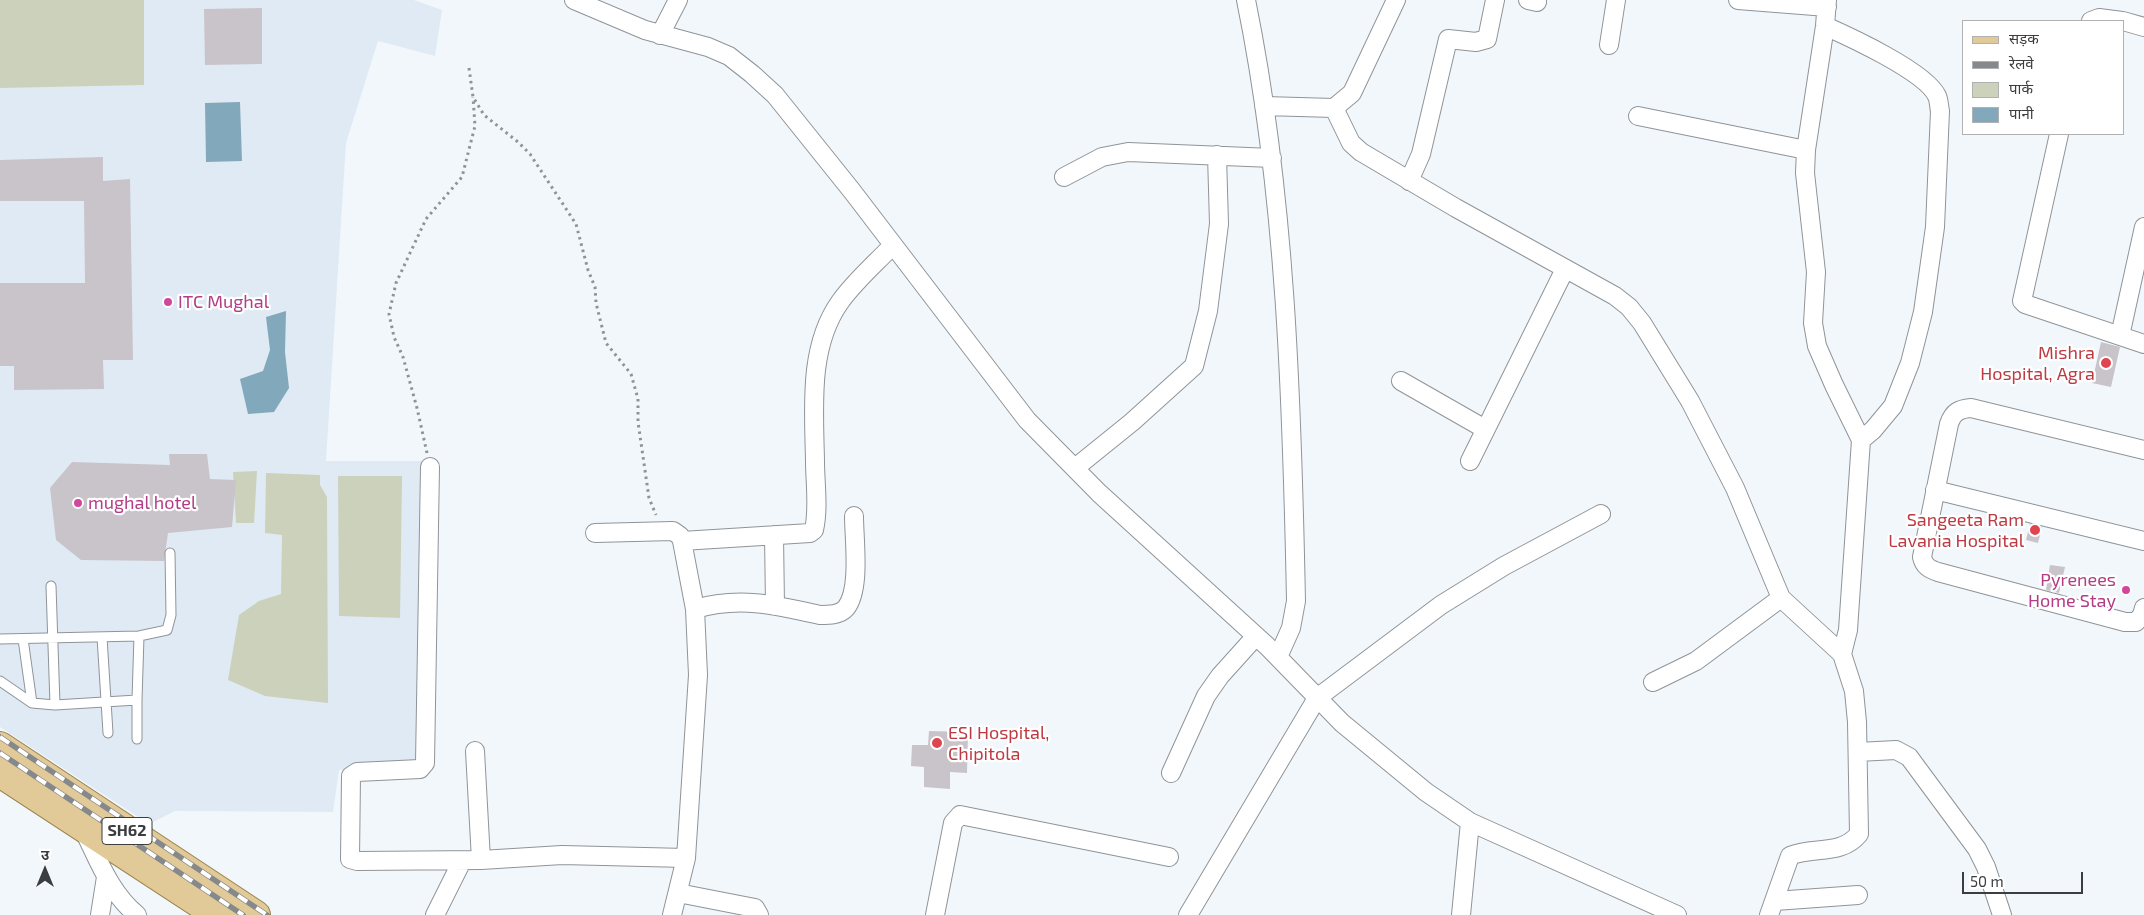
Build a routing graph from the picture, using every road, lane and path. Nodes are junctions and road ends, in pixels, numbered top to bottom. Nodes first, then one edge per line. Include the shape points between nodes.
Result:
1 (574, 0) edge
2 (678, 0) edge
3 (1246, 0) edge
4 (1396, 0) edge
5 (1495, 0) edge
6 (1616, 0) edge
7 (1738, 0) edge
8 (1827, 4) edge
9 (2093, 20) edge
10 (2114, 20) edge
11 (2124, 22) edge
12 (1825, 26) junction
13 (2144, 27) edge
14 (660, 35) junction
15 (1610, 45) dead end
16 (469, 68) dead end
17 (473, 97) junction
18 (1264, 106) junction
19 (1334, 108) junction
20 (1638, 116) dead end
21 (2060, 135) edge
22 (1806, 150) junction
23 (1217, 155) junction
24 (1272, 158) junction
25 (1064, 177) dead end
26 (1409, 180) junction
27 (2144, 227) edge
28 (892, 246) junction
29 (1564, 269) junction
30 (2120, 336) junction
31 (2144, 344) edge
32 (1402, 381) dead end
33 (1485, 429) junction
34 (1861, 440) junction
35 (2144, 450) edge
36 (1470, 462) dead end
37 (430, 466) joint
38 (1074, 468) junction
39 (1935, 490) junction
40 (1601, 514) dead end
41 (854, 516) dead end
42 (663, 531) junction
43 (595, 533) dead end
44 (774, 535) junction
45 (682, 541) junction
46 (2144, 541) edge
47 (170, 553) dead end
48 (52, 586) dead end
49 (1780, 598) junction
50 (776, 606) junction
51 (2144, 608) edge
52 (694, 609) junction
53 (139, 636) junction
54 (1256, 636) junction
55 (102, 637) junction
56 (53, 638) junction
57 (0, 639) edge
58 (23, 639) junction
59 (1842, 654) junction
60 (1278, 657) junction
61 (0, 681) edge
62 (1653, 682) dead end
63 (1317, 698) junction
64 (137, 700) junction
65 (32, 703) junction
66 (106, 703) junction
67 (55, 705) junction
68 (108, 733) dead end
69 (137, 739) dead end
70 (0, 746) edge
71 (474, 751) dead end
72 (1858, 752) junction
73 (0, 773) edge
74 (1171, 773) dead end
75 (1470, 822) junction
76 (83, 828) junction
77 (1169, 857) dead end
78 (686, 858) junction
79 (462, 860) junction
80 (481, 860) junction
81 (106, 877) junction
82 (678, 893) junction
83 (1858, 895) dead end
84 (1772, 908) edge
85 (100, 915) edge
86 (137, 915) edge
87 (217, 915) edge
88 (256, 915) edge
89 (435, 915) edge
90 (672, 915) edge
91 (759, 915) edge
92 (935, 915) edge
93 (1188, 915) edge
94 (1461, 915) edge
95 (1677, 915) edge
96 (2002, 915) edge

1 - 14 street
2 - 14 street
3 - 18 street
4 - 19 street via 1352,93
5 - 26 street via 1487,39 1476,42 1448,39 1421,154
6 - 15 street
7 - 8 street
8 - 12 street
9 - 10 street
11 - 13 street
12 - 22 street
12 - 34 street via 1915,74 1938,96 1940,111 1936,227 1923,312 1910,363 1893,406 1874,430
14 - 28 street via 722,53 752,74 775,95
16 - 17 path
17 - 37 path via 475,126 462,176 426,219 396,283 389,314 417,408
17 - 42 path via 484,115 530,154 576,224 595,287 606,343 631,374 638,399 638,422 649,498
18 - 19 street
18 - 24 street
19 - 26 street via 1351,143
20 - 22 street
21 - 30 street via 2022,301
22 - 34 street via 1806,193 1816,272 1813,323 1817,346
23 - 24 street
23 - 25 street via 1128,152 1102,157
23 - 38 street via 1219,224 1208,311 1194,366 1132,422
24 - 60 street via 1290,409 1296,591 1292,628
26 - 29 street
27 - 30 street
28 - 38 street via 1027,420
28 - 44 street via 840,302 823,339 814,396 814,530
29 - 33 street
29 - 49 street via 1616,296 1642,323 1690,401 1735,488
30 - 31 street
32 - 33 street
33 - 36 street
34 - 59 street via 1848,630
35 - 39 street via 1971,408 1959,409 1949,424
37 - 79 street via 426,763 420,769 357,772 351,776 349,855 350,860 357,861
38 - 54 street
39 - 46 street
39 - 51 street via 1922,556 1928,568 2126,622 2136,622
40 - 63 street via 1504,566 1441,605
41 - 50 street via 854,583 845,609 832,615 820,615
42 - 43 street
42 - 45 street via 676,532
44 - 45 street
44 - 50 street
45 - 52 street
47 - 53 lane via 170,623 167,630 160,633
48 - 56 lane
49 - 59 street
49 - 62 street via 1696,661
50 - 52 street via 743,601
52 - 78 street via 698,675
53 - 55 lane
53 - 64 lane
54 - 60 street
54 - 74 street via 1206,696
55 - 56 lane
55 - 66 lane
56 - 58 lane
56 - 67 lane
57 - 58 lane
58 - 65 lane
59 - 72 street via 1854,691
60 - 63 street
61 - 65 lane
63 - 75 street via 1342,723 1426,792
63 - 93 street
64 - 66 lane
64 - 69 lane
65 - 67 lane
66 - 67 lane
66 - 68 lane
70 - 88 main road, SH62
71 - 80 street
72 - 84 street via 1859,834 1831,850 1790,856
72 - 96 street via 1896,750 1909,757 1977,849
73 - 76 main road, SH62
75 - 94 street
75 - 95 street
76 - 81 street
76 - 87 main road, SH62
77 - 92 street via 960,815 953,823
78 - 80 street via 562,855
78 - 82 street
79 - 80 street
79 - 89 street
81 - 85 street
81 - 86 street via 119,898
82 - 90 street
82 - 91 street via 755,908
83 - 84 street

